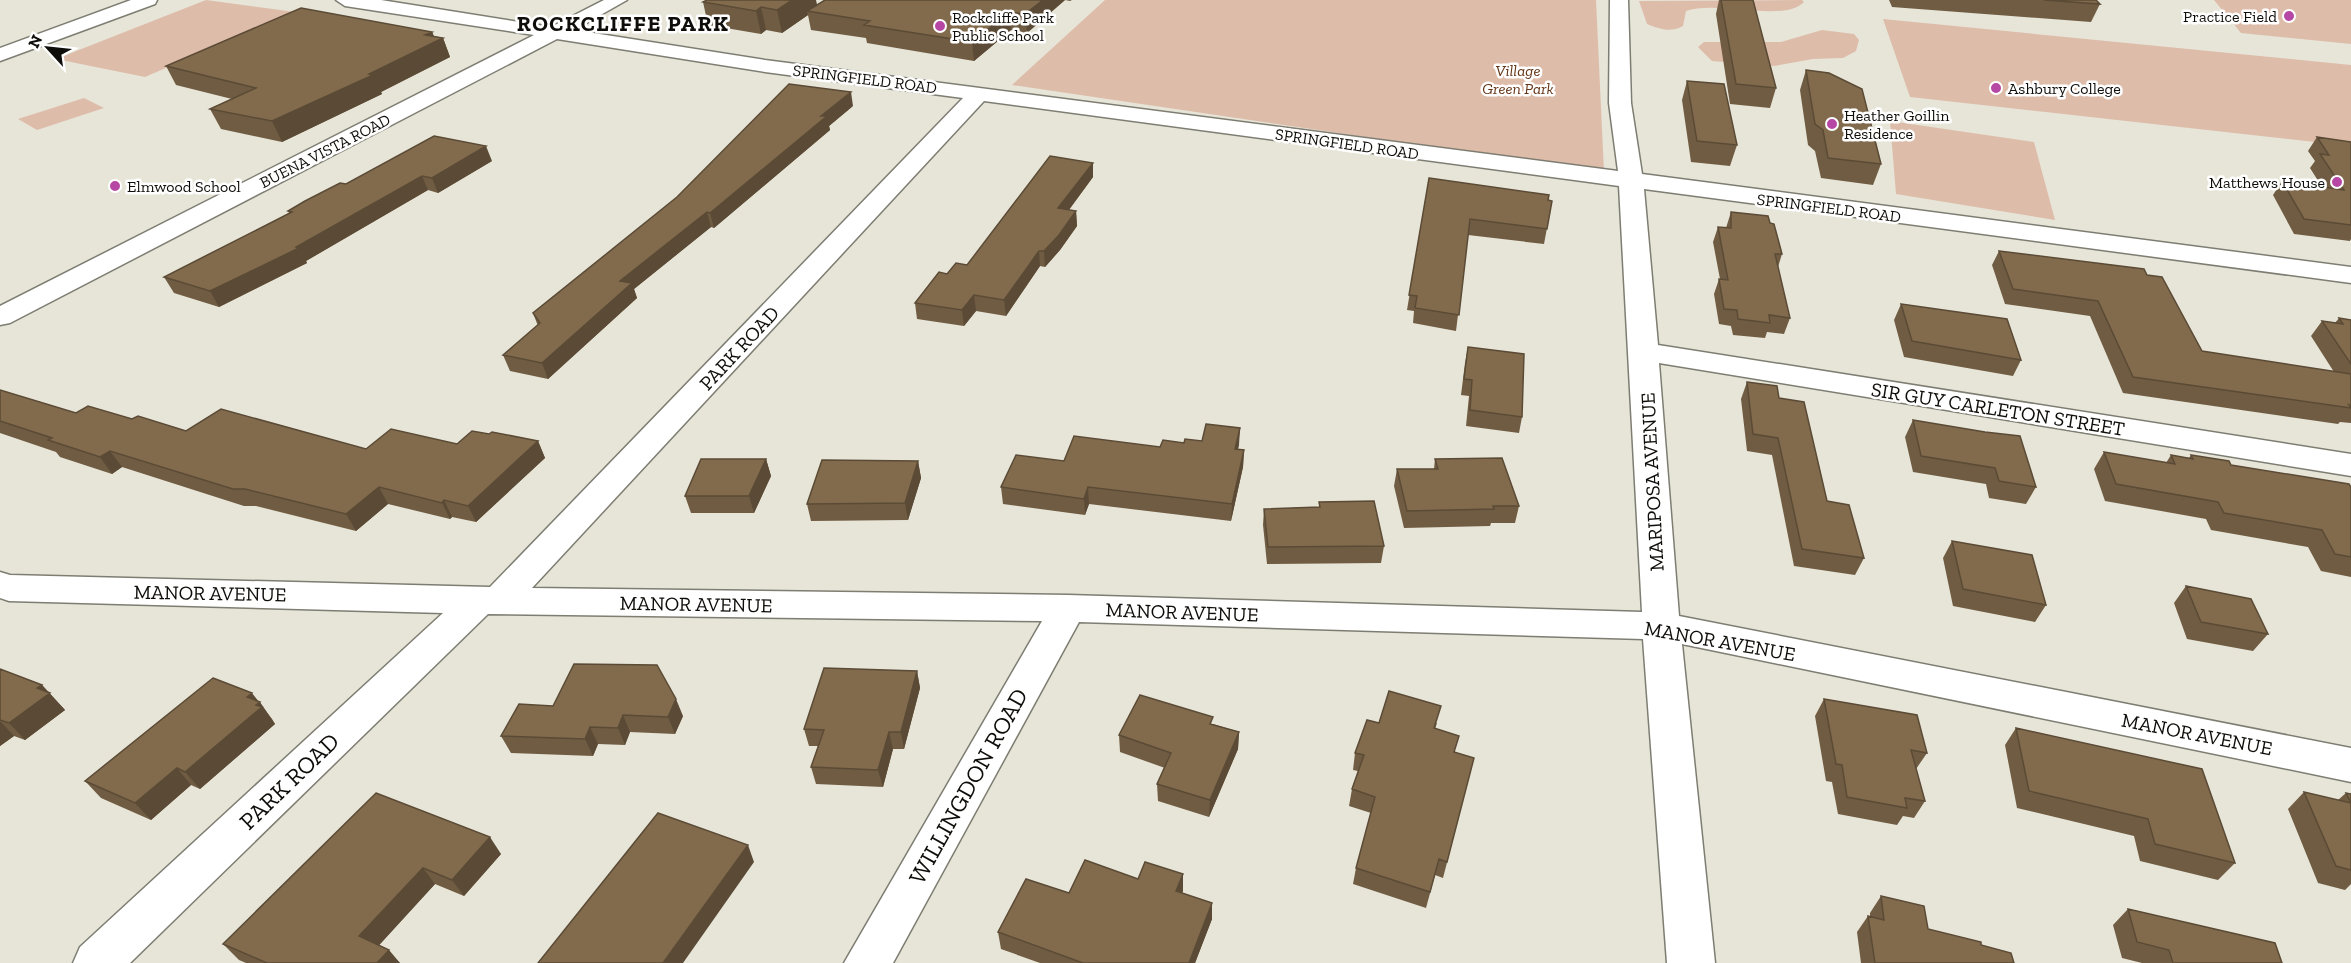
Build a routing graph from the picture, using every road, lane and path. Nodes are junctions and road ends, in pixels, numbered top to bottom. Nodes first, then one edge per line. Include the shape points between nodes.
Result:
1 (148, 0) edge
2 (345, 0) edge
3 (618, 0) edge
4 (1619, 0) edge
5 (553, 35) junction
6 (0, 55) edge
7 (979, 94) junction
8 (1630, 182) junction
9 (2351, 275) edge
10 (0, 317) edge
11 (1645, 352) junction
12 (2351, 465) edge
13 (3, 589) edge
14 (490, 600) junction
15 (1068, 608) junction
16 (1661, 627) junction
17 (2351, 765) edge
18 (97, 963) edge
19 (868, 963) edge
20 (1692, 963) edge

1 - 6 street
2 - 5 street, SPRINGFIELD ROAD
3 - 5 street, BUENA VISTA ROAD
4 - 8 street, MARIPOSA AVENUE via 1620,103
5 - 7 street, SPRINGFIELD ROAD
5 - 10 street, BUENA VISTA ROAD
7 - 8 street, SPRINGFIELD ROAD
7 - 14 street, PARK ROAD
8 - 9 street, SPRINGFIELD ROAD
8 - 11 street, MARIPOSA AVENUE
11 - 12 street, SIR GUY CARLETON STREET
11 - 16 street, MARIPOSA AVENUE
13 - 14 street, MANOR AVENUE
14 - 15 street, MANOR AVENUE
14 - 18 street, PARK ROAD
15 - 16 street, MANOR AVENUE
15 - 19 street, WILLINGDON ROAD
16 - 17 street, MANOR AVENUE
16 - 20 street, MARIPOSA AVENUE

